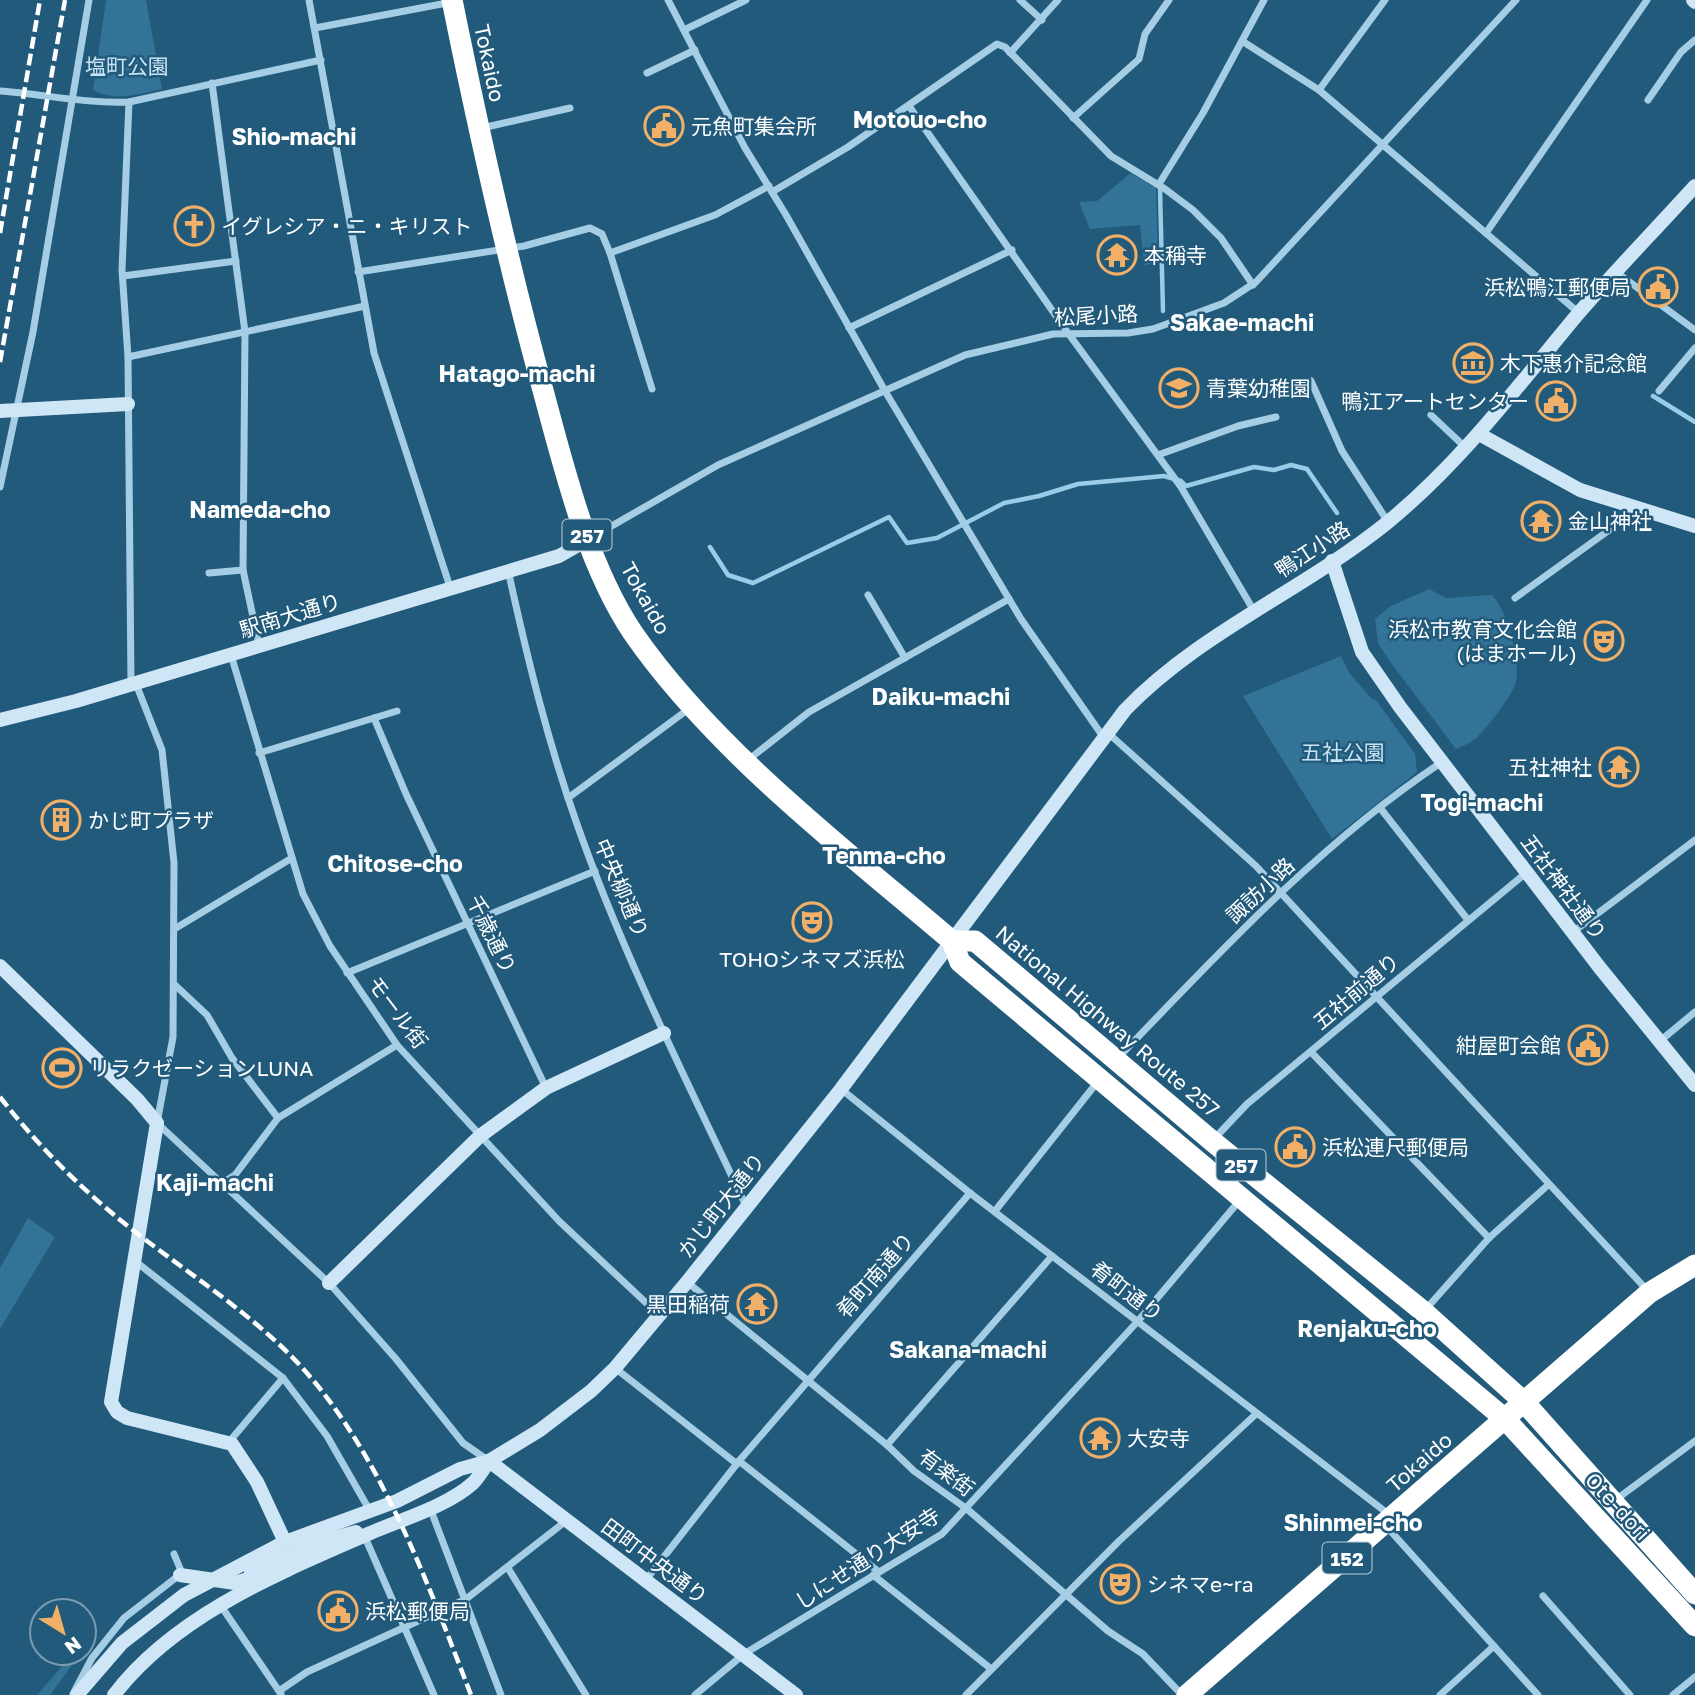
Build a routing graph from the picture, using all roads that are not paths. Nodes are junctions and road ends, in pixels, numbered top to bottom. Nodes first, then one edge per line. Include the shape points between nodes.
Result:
1 (89, 0) edge
2 (309, 0) edge
3 (668, 0) edge
4 (746, 0) edge
5 (1020, 0) edge
6 (1058, 0) edge
7 (1168, 0) edge
8 (1264, 0) edge
9 (1385, 0) edge
10 (1516, 0) edge
11 (1647, 0) edge
12 (452, 1) edge
13 (1042, 20) junction
14 (315, 28) junction
15 (684, 30) junction
16 (1695, 40) edge
17 (1242, 41) junction
18 (695, 50) junction
19 (1010, 53) junction
20 (321, 60) junction
21 (647, 73) dead end
22 (212, 83) junction
23 (1320, 90) junction
24 (0, 91) edge
25 (71, 97) junction
26 (1648, 100) dead end
27 (129, 102) junction
28 (909, 106) junction
29 (570, 108) dead end
30 (1073, 118) junction
31 (478, 129) junction
32 (1384, 143) junction
33 (1159, 184) junction
34 (1695, 186) edge
35 (770, 189) junction
36 (1486, 233) junction
37 (505, 248) junction
38 (1012, 250) junction
39 (610, 253) junction
40 (236, 261) junction
41 (358, 271) junction
42 (1616, 272) junction
43 (123, 276) junction
44 (1253, 285) junction
45 (365, 306) junction
46 (1579, 313) junction
47 (849, 328) junction
48 (1695, 330) edge
49 (245, 332) junction
50 (1068, 333) junction
51 (1695, 348) edge
52 (128, 357) junction
53 (1311, 381) dead end
54 (652, 389) dead end
55 (885, 391) junction
56 (1659, 391) dead end
57 (128, 404) junction
58 (16, 410) junction
59 (0, 411) edge
60 (1431, 415) dead end
61 (1276, 417) dead end
62 (1479, 434) junction
63 (1466, 448) junction
64 (1158, 455) junction
65 (0, 487) edge
66 (1638, 509) junction
67 (1388, 522) junction
68 (1695, 526) edge
69 (589, 539) junction
70 (1332, 561) junction
71 (243, 570) junction
72 (508, 570) junction
73 (209, 573) dead end
74 (450, 587) junction
75 (868, 595) dead end
76 (1514, 598) dead end
77 (1009, 599) junction
78 (1255, 611) junction
79 (259, 646) junction
80 (230, 654) junction
81 (905, 658) junction
82 (133, 684) junction
83 (694, 705) junction
84 (397, 711) dead end
85 (374, 718) junction
86 (0, 720) edge
87 (1104, 738) junction
88 (259, 753) junction
89 (747, 761) junction
90 (1442, 762) junction
91 (568, 798) junction
92 (1381, 809) junction
93 (1695, 840) edge
94 (292, 858) junction
95 (595, 871) junction
96 (1527, 872) junction
97 (1280, 894) junction
98 (1468, 920) junction
99 (467, 922) junction
100 (176, 928) junction
101 (1573, 932) junction
102 (952, 941) junction
103 (0, 966) edge
104 (347, 973) junction
105 (175, 985) junction
106 (1377, 996) junction
107 (1695, 1012) edge
108 (664, 1033) junction
109 (1659, 1041) junction
110 (397, 1045) junction
111 (1311, 1052) junction
112 (1116, 1059) junction
113 (1099, 1080) junction
114 (1695, 1085) edge
115 (546, 1088) junction
116 (841, 1089) junction
117 (278, 1118) junction
118 (157, 1123) junction
119 (480, 1136) junction
120 (1212, 1141) junction
121 (224, 1182) junction
122 (1548, 1185) junction
123 (970, 1193) junction
124 (1240, 1200) junction
125 (746, 1206) junction
126 (995, 1211) junction
127 (1489, 1238) junction
128 (1052, 1256) junction
129 (135, 1261) junction
130 (1695, 1265) edge
131 (687, 1282) junction
132 (329, 1283) junction
133 (1650, 1293) junction
134 (1424, 1312) junction
135 (659, 1315) junction
136 (1138, 1321) junction
137 (615, 1368) junction
138 (283, 1378) junction
139 (806, 1381) junction
140 (1525, 1403) junction
141 (1256, 1415) junction
142 (1505, 1419) junction
143 (1695, 1441) edge
144 (229, 1442) junction
145 (887, 1445) junction
146 (489, 1461) junction
147 (738, 1463) junction
148 (1613, 1502) junction
149 (430, 1508) junction
150 (967, 1509) junction
151 (370, 1511) junction
152 (566, 1521) junction
153 (1389, 1521) junction
154 (382, 1528) junction
155 (360, 1537) junction
156 (285, 1542) junction
157 (174, 1554) dead end
158 (508, 1568) junction
159 (225, 1572) junction
160 (876, 1574) junction
161 (180, 1575) junction
162 (211, 1579) junction
163 (645, 1581) junction
164 (1066, 1594) junction
165 (1695, 1594) edge
166 (1543, 1595) dead end
167 (466, 1599) junction
168 (221, 1606) junction
169 (405, 1625) junction
170 (1695, 1626) edge
171 (161, 1646) junction
172 (1494, 1646) junction
173 (744, 1654) junction
174 (140, 1668) junction
175 (990, 1668) junction
176 (1695, 1677) edge
177 (280, 1693) edge
178 (75, 1695) edge
179 (103, 1695) edge
180 (114, 1695) edge
181 (125, 1695) edge
182 (434, 1695) edge
183 (502, 1695) edge
184 (586, 1695) edge
185 (695, 1695) edge
186 (796, 1695) edge
187 (966, 1695) edge
188 (1184, 1695) edge
189 (1440, 1695) edge
190 (1538, 1695) edge
191 (1630, 1695) edge
192 (1673, 1695) edge

1 - 25 street
2 - 14 street
3 - 15 street
4 - 15 street
5 - 13 street
6 - 13 street
7 - 30 street via 1145,34 1139,59
8 - 17 street
9 - 23 street
10 - 32 street, 松尾小路
11 - 36 street
12 - 14 street
12 - 31 highway, Tokaido / 257
13 - 19 street
14 - 20 street
15 - 18 street
16 - 26 street via 1681,52
17 - 23 street
17 - 33 street
18 - 21 street
18 - 35 street
19 - 28 street via 997,44
19 - 30 street
20 - 22 street
20 - 41 street
22 - 27 street
22 - 40 street
23 - 32 street
24 - 25 street
25 - 27 street via 98,104
25 - 58 street
27 - 43 street
28 - 35 street
28 - 38 street
29 - 31 street
30 - 33 street via 1111,156
31 - 37 highway, Tokaido / 257
32 - 36 street
32 - 44 street, 松尾小路
33 - 44 street via 1215,231
34 - 42 street, 鴨江小路
35 - 39 street via 715,215
35 - 47 street
36 - 46 street
37 - 39 street via 590,228 603,234
37 - 41 street
37 - 69 highway, Tokaido / 257 via 572,497
38 - 47 street
38 - 50 street
39 - 54 street
40 - 43 street
40 - 49 street
41 - 45 street
42 - 46 street, 鴨江小路
42 - 48 street
43 - 52 street
44 - 50 street, 松尾小路 via 1224,303 1153,329
45 - 49 street
45 - 74 street via 374,353
46 - 62 street, 鴨江小路
47 - 55 street
49 - 52 street
49 - 71 street
50 - 55 street, 松尾小路 via 981,350
50 - 64 street
51 - 56 street
52 - 57 street
53 - 67 street via 1342,452
55 - 69 street, 松尾小路 via 718,466
55 - 77 street
57 - 58 street
57 - 82 street
58 - 59 street
58 - 65 street
60 - 63 street
61 - 64 street
62 - 63 street, 鴨江小路
62 - 66 street via 1580,490
63 - 67 street, 鴨江小路
64 - 78 street
66 - 68 street
66 - 76 street
67 - 70 street, 鴨江小路
69 - 72 street, 駅南大通り via 559,556
69 - 83 highway, Tokaido / 257 via 626,621
70 - 78 street, 鴨江小路
70 - 90 street, 五社神社通り via 1362,652
71 - 73 street
71 - 79 street
72 - 74 street, 駅南大通り
72 - 91 street, 中央柳通り via 533,682
74 - 79 street, 駅南大通り
75 - 81 street
77 - 81 street
77 - 87 street
78 - 87 street, 鴨江小路 via 1143,691
79 - 80 street, 駅南大通り
80 - 82 street, 駅南大通り
80 - 88 street, モール街
81 - 89 street via 809,712
82 - 86 street, 駅南大通り
82 - 100 street via 163,750
83 - 89 highway, Tokaido / 257
83 - 91 street
84 - 85 street
85 - 88 street
85 - 99 street, 千歳通り
87 - 97 street via 1108,733 1256,866
87 - 102 street, 鴨江小路
88 - 94 street, モール街
89 - 102 highway, Tokaido / 257
90 - 92 street, 諏訪小路
90 - 96 street, 五社神社通り
91 - 95 street, 中央柳通り
92 - 97 street, 諏訪小路
92 - 98 street
93 - 101 street
94 - 100 street
94 - 104 street, モール街 via 303,894
95 - 99 street
95 - 108 street, 中央柳通り
96 - 98 street, 五社前通り
96 - 101 street, 五社神社通り
97 - 106 street
97 - 112 street, 諏訪小路
98 - 106 street, 五社前通り
99 - 104 street
99 - 115 street, 千歳通り
100 - 105 street
101 - 109 street, 五社神社通り
102 - 112 highway, National Highway Route 257 / 257 via 975,941
102 - 113 highway, 257 via 960,962
102 - 116 street, かじ町大通り
103 - 118 street
104 - 110 street, モール街
105 - 117 street via 207,1015 232,1058
105 - 118 street via 173,1037
106 - 111 street, 五社前通り
106 - 122 street
107 - 109 street
108 - 115 street
108 - 125 street, 中央柳通り
109 - 114 street, 五社神社通り
110 - 117 street
110 - 119 street, モール街
111 - 120 street, 五社前通り via 1247,1104
111 - 127 street
112 - 120 highway, National Highway Route 257 / 257
113 - 124 highway, 257
113 - 126 street
115 - 119 street
116 - 123 street, 肴町通り
116 - 125 street, かじ町大通り
117 - 121 street via 235,1175
118 - 121 street
118 - 129 street
119 - 132 street
119 - 135 street, モール街 via 559,1221
120 - 134 highway, National Highway Route 257 / 257
121 - 132 street
122 - 127 street
122 - 133 street
123 - 126 street, 肴町通り
123 - 139 street, 肴町南通り
124 - 136 street, しにせ通り大安寺
124 - 142 highway, 257
125 - 131 street, かじ町大通り
126 - 128 street, 肴町通り
127 - 134 street
128 - 136 street, 肴町通り
128 - 145 street
129 - 138 street
129 - 144 street via 111,1402 127,1418
130 - 133 highway
131 - 135 street, かじ町大通り
131 - 139 street, 有楽街
132 - 146 street via 463,1443
133 - 140 highway
134 - 140 highway, National Highway Route 257 / 257
135 - 137 street, かじ町大通り
136 - 141 street, 肴町通り
136 - 150 street, しにせ通り大安寺
137 - 146 street, かじ町大通り via 563,1414
137 - 147 street
138 - 144 street
138 - 151 street via 327,1436
139 - 145 street, 有楽街
139 - 147 street, 肴町南通り
140 - 142 highway, Tokaido / 152
140 - 148 highway, Ote-dori
141 - 153 street, 肴町通り
141 - 164 street
142 - 153 highway, Tokaido / 152
142 - 170 highway, Ote-dori
143 - 148 street
144 - 156 street via 257,1482
145 - 150 street, 有楽街
146 - 149 street via 474,1482
146 - 151 street via 460,1469
146 - 152 street, 田町中央通り
147 - 160 street
147 - 163 street, 肴町南通り
148 - 165 highway, Ote-dori
149 - 154 street
149 - 167 street
150 - 160 street, しにせ通り大安寺 via 942,1534
150 - 164 street, 有楽街
151 - 156 street
152 - 158 street
152 - 163 street, 田町中央通り
153 - 172 street, 肴町通り
153 - 188 highway, Tokaido / 152
154 - 155 street
154 - 159 street via 320,1542 250,1573
155 - 162 street via 324,1546 247,1581
155 - 168 street
155 - 169 street
156 - 159 street
157 - 161 street
158 - 167 street
158 - 184 street
159 - 162 street
160 - 173 street, しにせ通り大安寺
160 - 175 street
161 - 162 street
161 - 178 street via 124,1618 92,1658
162 - 178 street via 122,1643
163 - 173 street, 田町中央通り
164 - 175 street
164 - 188 street, 有楽街 via 1143,1654
166 - 191 street
167 - 169 street
167 - 183 street
168 - 171 street
168 - 177 street
169 - 177 street via 307,1672
169 - 182 street
171 - 174 street
171 - 179 street via 136,1660
172 - 189 street
172 - 190 street, 肴町通り
173 - 185 street, しにせ通り大安寺
173 - 186 street, 田町中央通り
174 - 180 street
174 - 181 street
175 - 187 street
176 - 192 street

